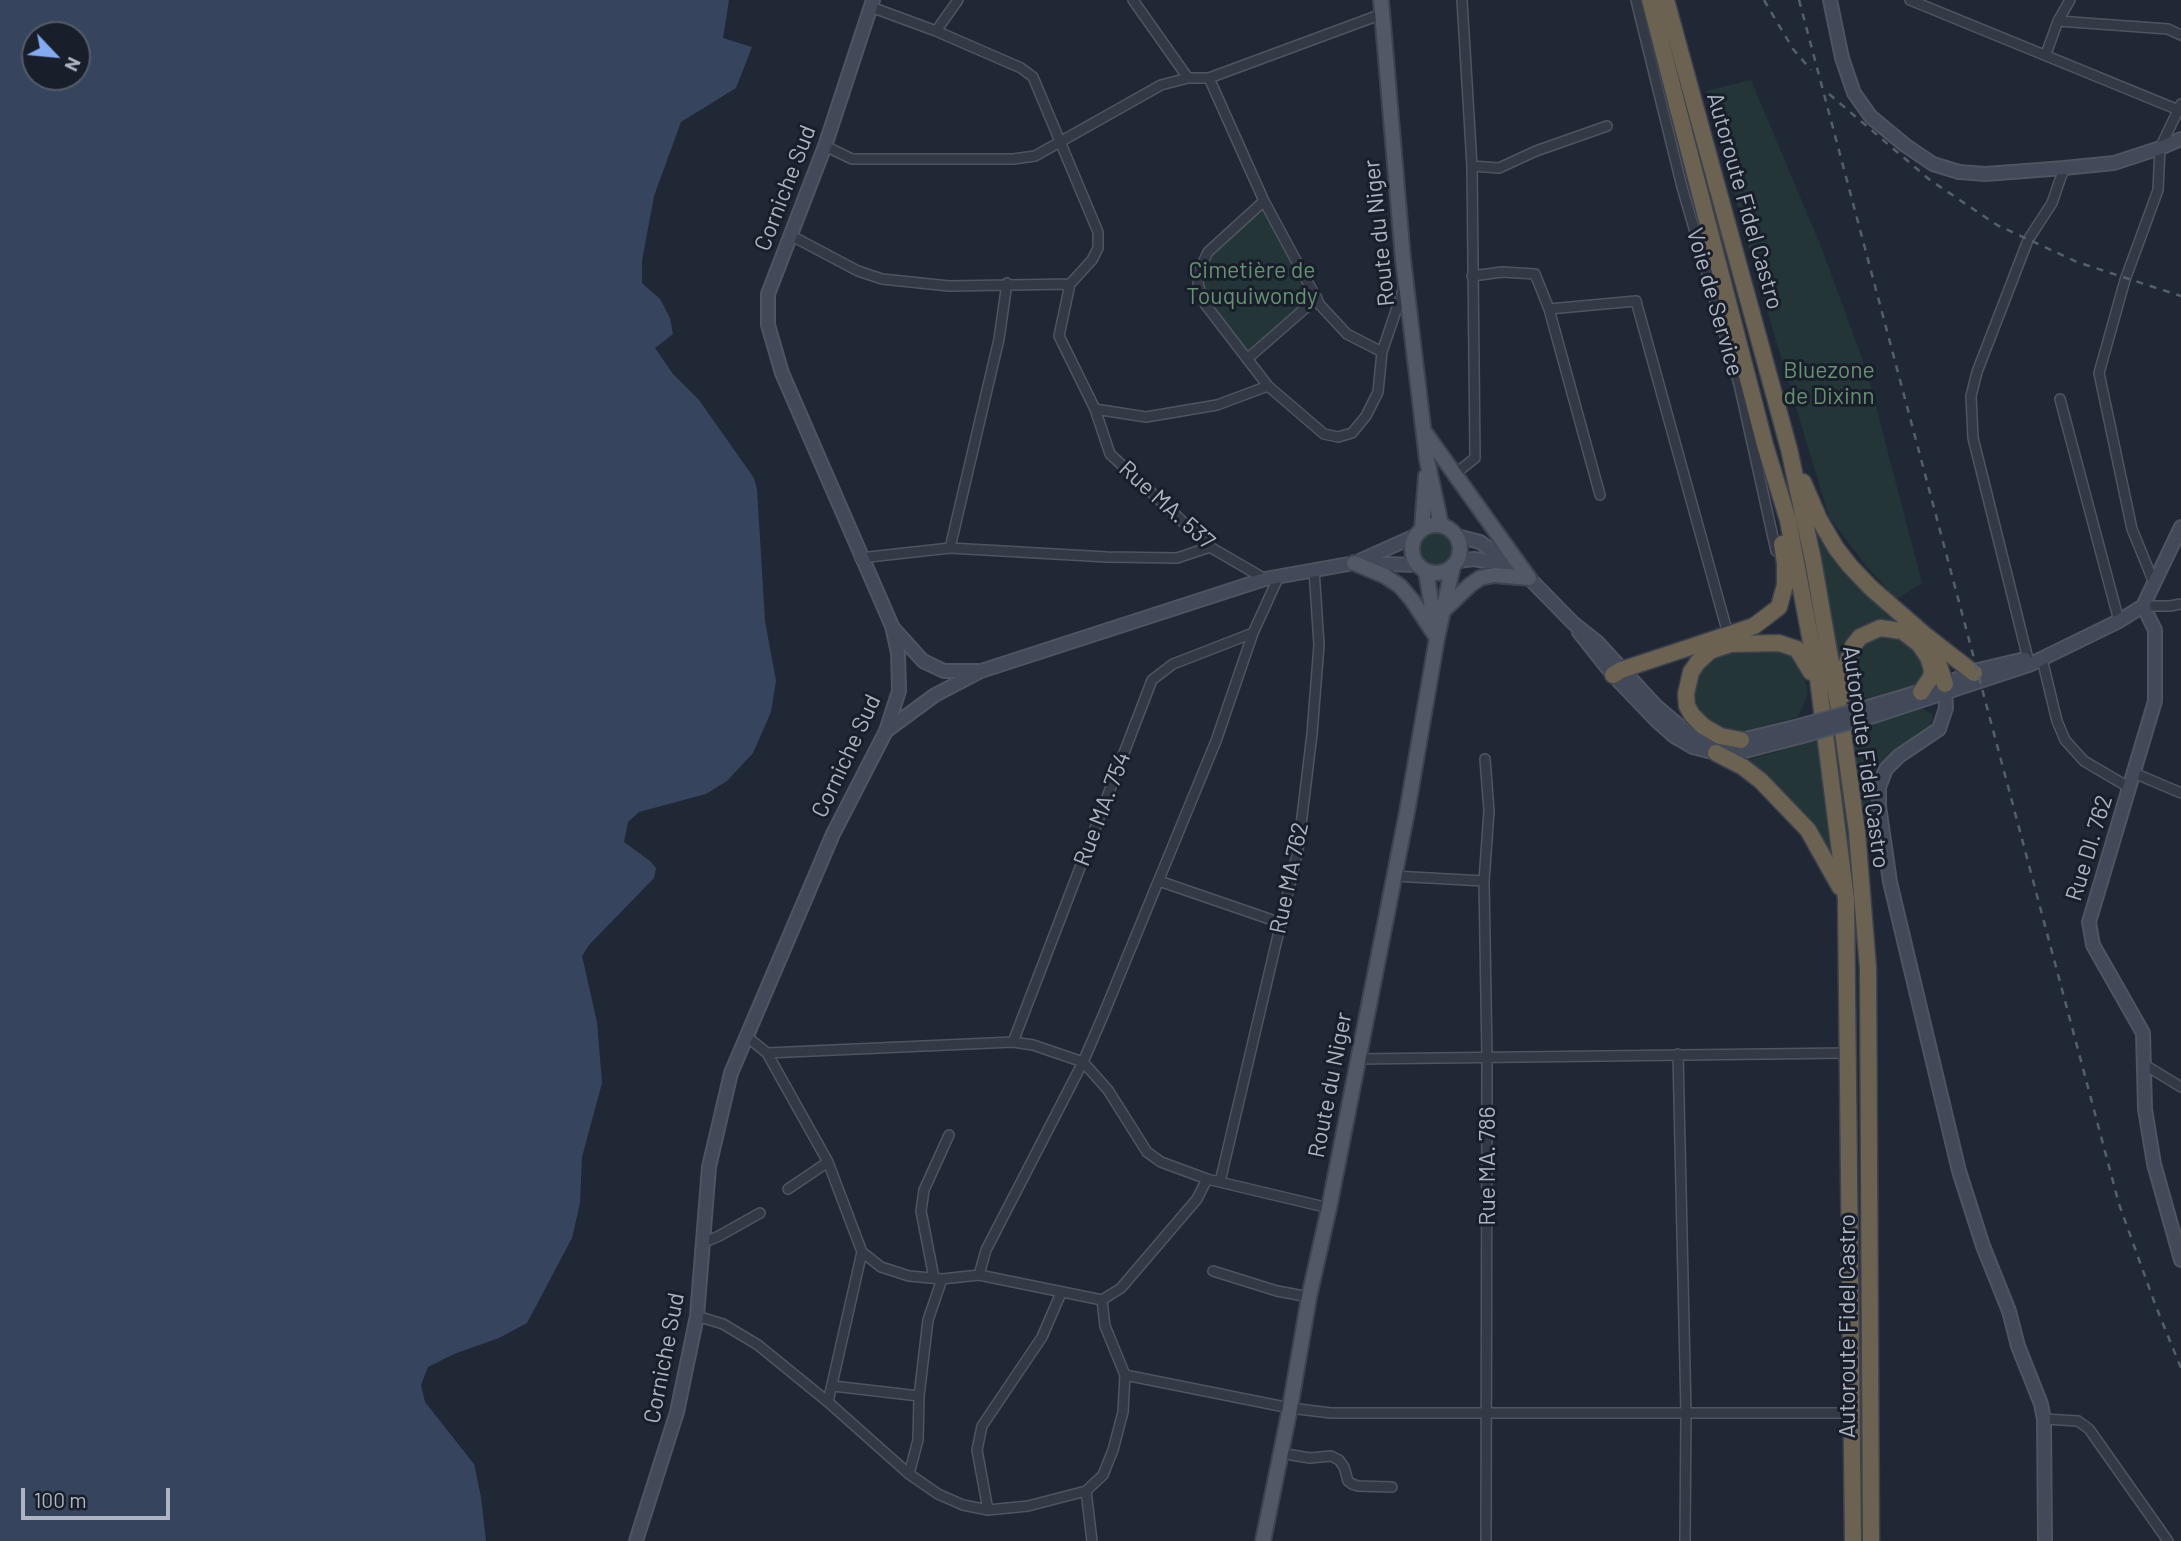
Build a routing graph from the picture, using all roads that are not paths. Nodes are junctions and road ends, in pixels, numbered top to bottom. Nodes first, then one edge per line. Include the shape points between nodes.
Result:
1 (958, 0) edge
2 (1133, 0) edge
3 (1462, 0) edge
4 (1636, 0) edge
5 (1650, 0) edge
6 (1666, 0) edge
7 (1830, 0) edge
8 (1910, 0) edge
9 (2070, 0) edge
10 (872, 4) edge
11 (1382, 7) edge
12 (2059, 21) junction
13 (936, 30) junction
14 (2181, 35) edge
15 (2046, 54) junction
16 (1188, 78) junction
17 (1209, 78) junction
18 (2180, 108) edge
19 (1607, 126) dead end
20 (2181, 139) edge
21 (1059, 143) junction
22 (825, 146) junction
23 (2160, 148) junction
24 (1472, 166) junction
25 (2064, 168) junction
26 (1264, 201) junction
27 (790, 234) junction
28 (1472, 275) junction
29 (1406, 282) junction
30 (1007, 284) junction
31 (1070, 284) junction
32 (1317, 298) junction
33 (1549, 309) junction
34 (1382, 352) junction
35 (1247, 359) junction
36 (1268, 386) junction
37 (2060, 398) dead end
38 (1095, 409) junction
39 (1425, 432) junction
40 (1766, 445) junction
41 (1789, 449) junction
42 (1427, 460) junction
43 (1455, 474) junction
44 (1600, 495) dead end
45 (1441, 525) junction
46 (2181, 527) edge
47 (1418, 533) junction
48 (1457, 536) junction
49 (1210, 547) junction
50 (950, 548) junction
51 (860, 558) junction
52 (1354, 563) junction
53 (1455, 564) junction
54 (1513, 566) junction
55 (1422, 568) junction
56 (1314, 569) junction
57 (1279, 576) junction
58 (1529, 578) junction
59 (1265, 579) junction
60 (2154, 583) junction
61 (2181, 604) edge
62 (2143, 606) junction
63 (1779, 607) junction
64 (1444, 610) junction
65 (2119, 621) junction
66 (892, 626) junction
67 (1253, 633) junction
68 (1728, 634) junction
69 (1925, 635) junction
70 (1437, 638) junction
71 (2044, 657) junction
72 (2028, 662) junction
73 (981, 671) junction
74 (1617, 673) junction
75 (1974, 673) junction
76 (1937, 690) junction
77 (1821, 699) junction
78 (886, 731) junction
79 (1799, 732) junction
80 (1843, 732) junction
81 (1741, 740) junction
82 (1716, 753) junction
83 (1485, 760) dead end
84 (2134, 773) junction
85 (2130, 788) junction
86 (2181, 793) edge
87 (1394, 876) junction
88 (1159, 881) junction
89 (1484, 881) junction
90 (1846, 899) junction
91 (1280, 923) junction
92 (746, 1036) junction
93 (1013, 1042) junction
94 (767, 1053) junction
95 (1848, 1053) junction
96 (1678, 1054) junction
97 (1487, 1057) junction
98 (1357, 1059) junction
99 (1083, 1062) junction
100 (2145, 1065) junction
101 (2181, 1087) edge
102 (949, 1135) dead end
103 (828, 1162) junction
104 (1207, 1179) junction
105 (1220, 1182) junction
106 (788, 1189) dead end
107 (1329, 1208) junction
108 (760, 1213) dead end
109 (702, 1243) junction
110 (862, 1252) junction
111 (2181, 1260) edge
112 (1213, 1271) dead end
113 (979, 1275) junction
114 (938, 1279) junction
115 (1061, 1293) junction
116 (1309, 1297) junction
117 (1102, 1300) junction
118 (697, 1316) junction
119 (1125, 1375) junction
120 (833, 1386) junction
121 (919, 1396) junction
122 (828, 1402) junction
123 (1290, 1408) junction
124 (1851, 1412) junction
125 (1686, 1413) junction
126 (1485, 1414) junction
127 (2044, 1419) junction
128 (1280, 1453) junction
129 (909, 1474) junction
130 (1392, 1488) dead end
131 (1086, 1491) junction
132 (988, 1510) junction
133 (636, 1541) edge
134 (1092, 1541) edge
135 (1263, 1541) edge
136 (1486, 1541) edge
137 (1685, 1541) edge
138 (1853, 1541) edge
139 (1871, 1541) edge
140 (2045, 1541) edge
141 (2168, 1541) edge

1 - 13 street
2 - 16 street
3 - 24 street
4 - 63 street, Voie de Service via 1682,187 1739,384 1780,566
5 - 40 highway, Autoroute Fidel Castro
6 - 41 highway, Autoroute Fidel Castro
7 - 25 main road via 1854,93 1871,117 1905,145 1933,164 1959,172
8 - 15 street
9 - 12 street
10 - 13 street, Rue MA. 537
10 - 22 main road, Corniche Sud
11 - 17 street
11 - 29 main road, Route du Niger
12 - 14 street via 2168,29
12 - 15 street
13 - 21 street, Rue MA. 537 via 1033,77
15 - 18 street
16 - 17 street
16 - 21 street via 1161,85
17 - 26 street
18 - 23 street
19 - 24 street via 1499,168
20 - 23 main road
21 - 22 street via 1035,156 1013,159 852,159
21 - 31 street, Rue MA. 537 via 1098,232 1092,260
22 - 27 main road, Corniche Sud
23 - 25 main road via 2114,163
23 - 60 street via 2158,190 2125,279 2099,373 2132,529
24 - 28 street
25 - 72 street via 2052,203 2028,240 1971,396 1973,438
26 - 32 street
26 - 35 street via 1208,252 1198,284 1205,303
27 - 30 street via 882,279 949,286
27 - 51 main road, Corniche Sud via 768,295 768,325 782,373
28 - 33 street via 1535,274
28 - 43 street via 1475,458
29 - 34 street
29 - 39 main road, Route du Niger
30 - 31 street
30 - 50 street via 999,339
31 - 38 street, Rue MA. 537 via 1059,336
32 - 34 street via 1347,334
32 - 35 street
33 - 44 street
33 - 68 street via 1636,301
34 - 36 street via 1378,391 1366,416 1352,433 1338,438 1324,434
35 - 36 street
36 - 38 street via 1217,405 1146,417
37 - 65 street
38 - 49 street, Rue MA. 537 via 1110,454
39 - 42 main road, Route du Niger
39 - 43 main road
40 - 63 highway via 1785,563
40 - 77 highway, Autoroute Fidel Castro via 1788,520
41 - 69 highway via 1836,548 1871,588
41 - 80 highway, Autoroute Fidel Castro
42 - 45 main road, Route du Niger
42 - 47 main road, Route du Niger
43 - 58 main road
45 - 47 main road
45 - 48 main road
46 - 60 main road
47 - 52 main road
47 - 55 main road via 1412,551
48 - 53 main road via 1460,553
48 - 54 main road via 1479,542
49 - 50 street via 1177,558
49 - 59 street, Rue MA. 537
50 - 51 street
51 - 66 main road, Corniche Sud
52 - 55 main road
52 - 56 main road
52 - 70 main road via 1400,586
53 - 54 main road via 1474,559
53 - 55 main road via 1440,573
53 - 64 main road, Route du Niger
54 - 58 main road
55 - 70 main road, Route du Niger
56 - 57 main road
56 - 91 street, Rue MA 762 via 1319,645 1312,734 1298,850
57 - 59 main road
57 - 67 street
58 - 64 main road via 1480,578
58 - 74 main road via 1597,642
59 - 73 main road
60 - 62 main road
61 - 62 street
62 - 65 main road
62 - 84 main road, Rue DI. 762 via 2155,630 2155,701
63 - 68 highway via 1754,626
64 - 70 main road, Route du Niger
65 - 71 main road
66 - 73 main road via 923,662 944,671
66 - 78 main road, Corniche Sud via 899,691
67 - 88 street via 1216,741
67 - 93 street, Rue MA. 754 via 1173,664 1152,680
68 - 74 highway
69 - 75 highway
69 - 76 highway via 1938,660
70 - 87 main road, Route du Niger
71 - 72 main road
71 - 85 street via 2065,740 2084,761
72 - 75 main road
72 - 76 main road
73 - 78 main road via 935,695
74 - 81 main road via 1683,729 1703,738
74 - 82 main road via 1674,736
75 - 76 main road
76 - 79 main road, bridge
76 - 80 highway via 1928,657 1919,644 1902,631 1880,628 1860,637 1844,671
76 - 127 main road via 1944,719 1939,729 1885,769 1879,787 1890,882 1959,1171
77 - 81 highway via 1808,664 1789,645 1731,644 1710,651 1691,672 1687,706 1703,726 1720,736
77 - 90 highway, Autoroute Fidel Castro
78 - 92 main road, Corniche Sud via 828,845
79 - 81 main road
79 - 82 main road via 1741,752
80 - 139 highway, Autoroute Fidel Castro via 1868,968
82 - 90 highway via 1761,781 1808,830
83 - 89 street, Rue MA. 786 via 1489,811
84 - 85 main road, Rue DI. 762
84 - 86 street
85 - 100 main road, Rue DI. 762 via 2089,922 2093,945 2143,1033
87 - 89 street
87 - 98 main road, Route du Niger
88 - 91 street
88 - 99 street
89 - 97 street, Rue MA. 786
90 - 95 highway, Autoroute Fidel Castro
91 - 105 street, Rue MA 762
92 - 94 street
92 - 109 main road, Corniche Sud via 731,1073 709,1167
93 - 94 street
93 - 99 street
94 - 103 street
95 - 96 street
95 - 124 highway, Autoroute Fidel Castro
96 - 97 street
96 - 125 street
97 - 98 street
97 - 126 street, Rue MA. 786
98 - 107 main road, Route du Niger
99 - 104 street via 1108,1090 1147,1152 1175,1169
99 - 113 street via 986,1250
100 - 101 street
100 - 111 main road, Rue DI. 762 via 2145,1109 2154,1164
102 - 114 street via 924,1189 921,1211
103 - 106 street
103 - 110 street
104 - 105 street
104 - 117 street via 1197,1199 1121,1289
105 - 107 street
107 - 116 main road, Route du Niger
108 - 109 street
109 - 118 main road, Corniche Sud
110 - 114 street via 881,1267
110 - 120 street
112 - 116 street
113 - 114 street
113 - 115 street
114 - 121 street
115 - 117 street
115 - 132 street via 1042,1337 982,1426 977,1450
116 - 123 main road, Route du Niger
117 - 119 street via 1105,1326
118 - 122 street via 723,1324 758,1345
118 - 133 main road, Corniche Sud via 677,1412
119 - 123 street
119 - 131 street via 1123,1412 1113,1450 1103,1475
120 - 121 street
120 - 122 street
121 - 129 street via 918,1440
122 - 129 street
123 - 126 street via 1331,1413
123 - 128 main road, Route du Niger
124 - 125 street
124 - 138 highway, Autoroute Fidel Castro
125 - 126 street
125 - 137 street
126 - 136 street, Rue MA. 786
127 - 140 main road
127 - 141 street via 2078,1421 2089,1429
128 - 130 street via 1331,1456 1339,1460 1352,1484
128 - 135 main road, Route du Niger
129 - 132 street via 951,1500
131 - 132 street via 1028,1506
131 - 134 street

